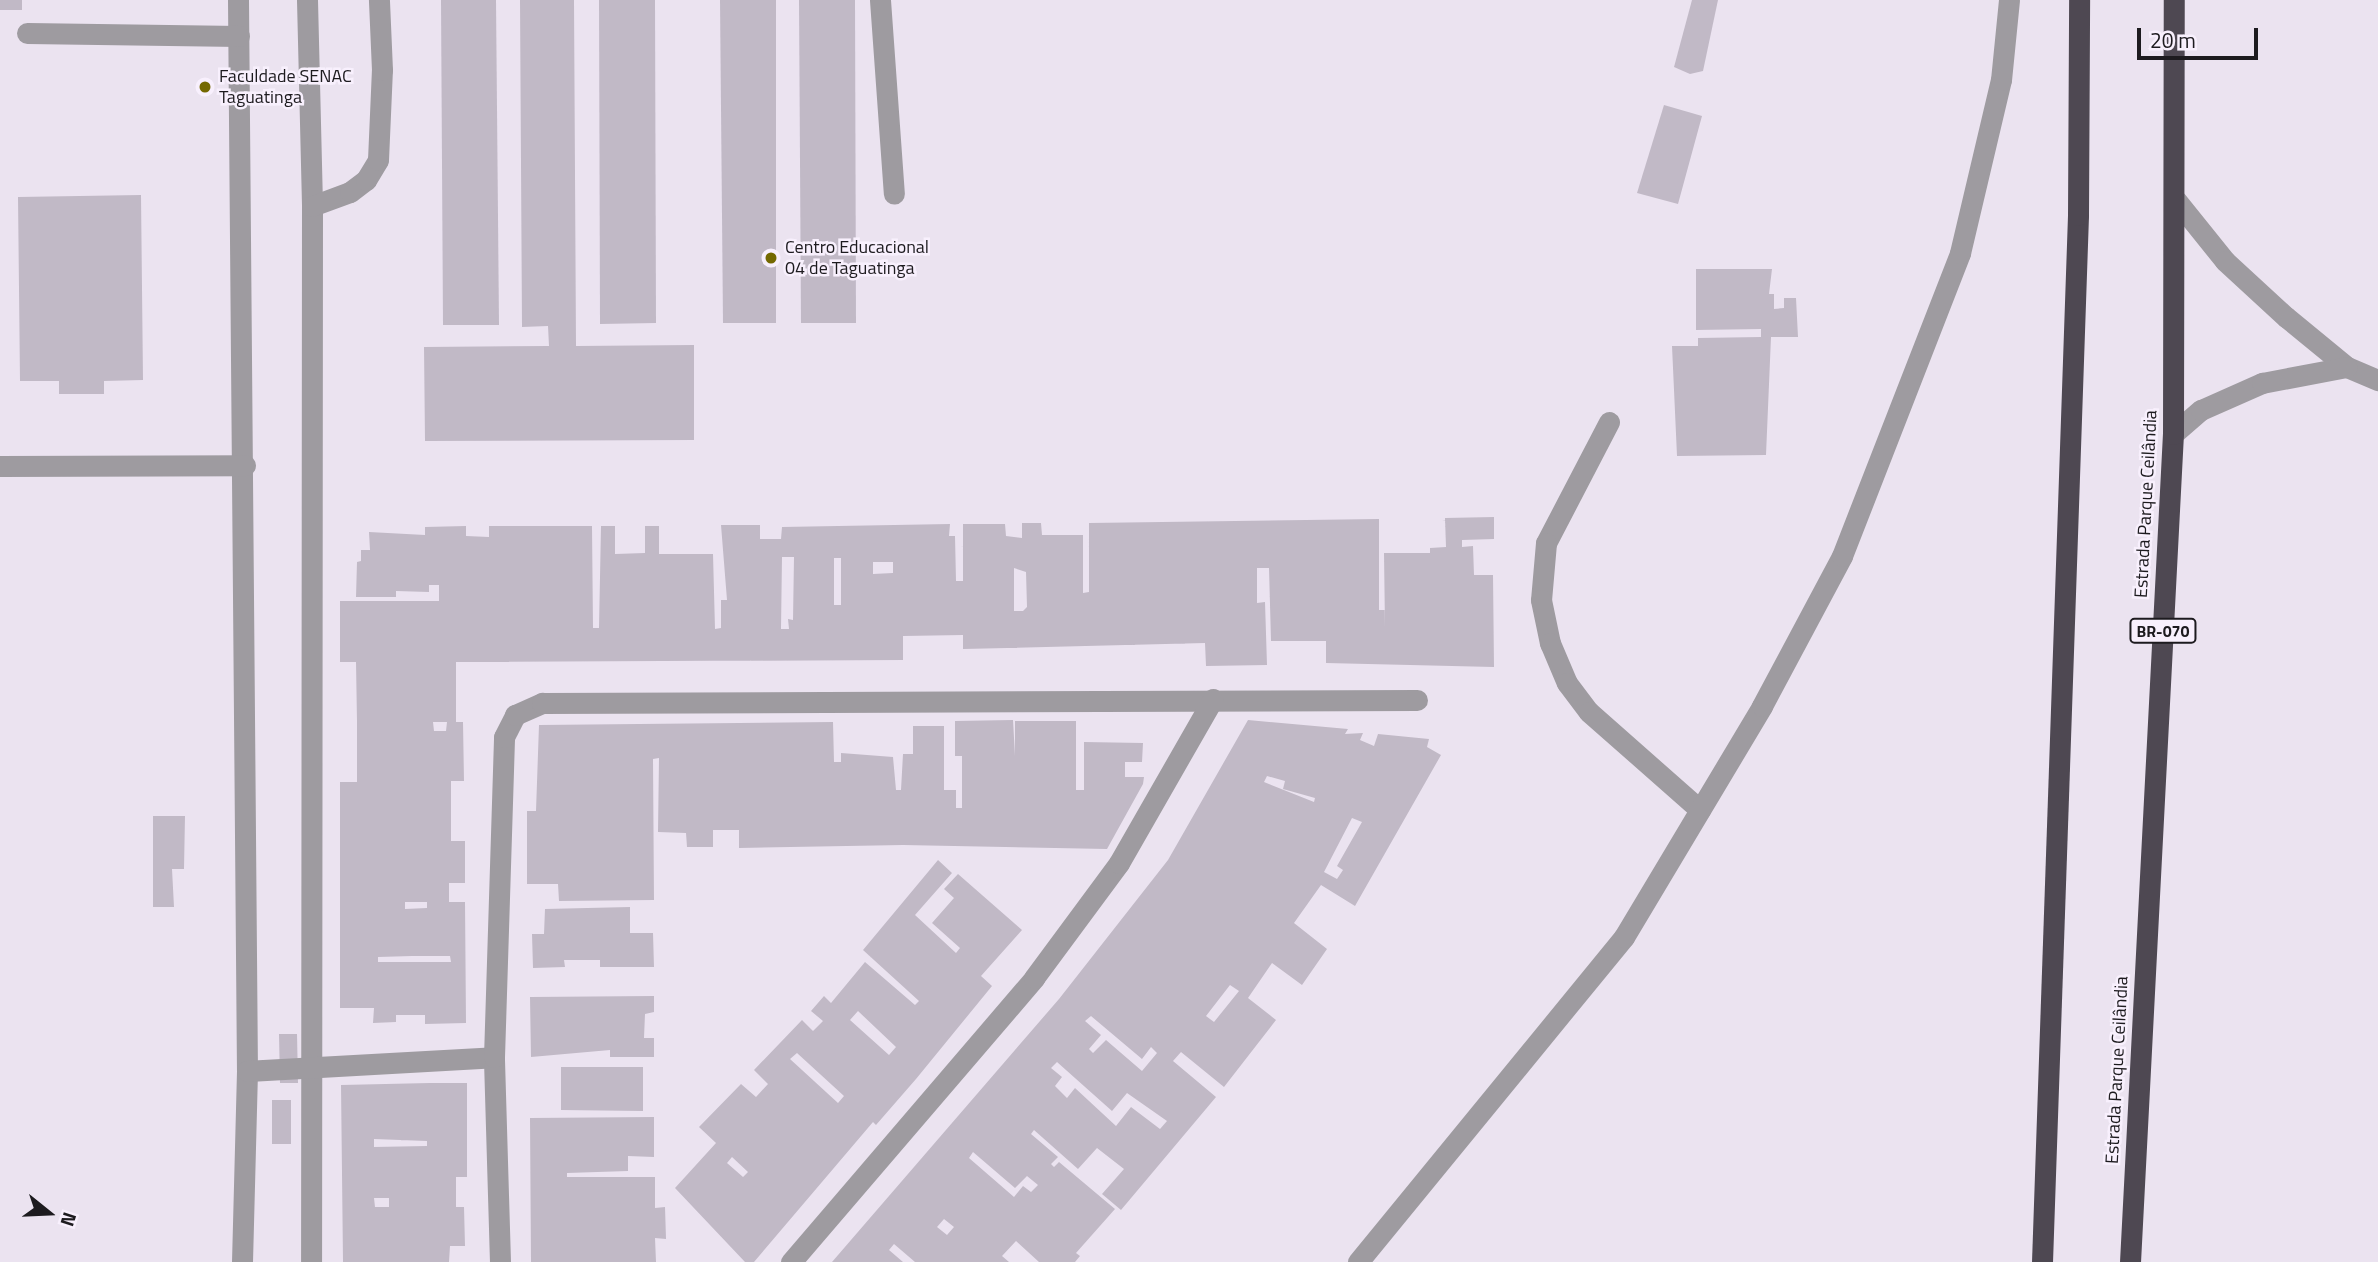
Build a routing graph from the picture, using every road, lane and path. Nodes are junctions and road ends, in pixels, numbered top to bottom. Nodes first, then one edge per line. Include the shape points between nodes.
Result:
1 (238, 0) edge
2 (307, 0) edge
3 (379, 0) edge
4 (880, 0) edge
5 (2009, 0) edge
6 (2079, 0) edge
7 (2174, 0) edge
8 (27, 33) dead end
9 (239, 36) junction
10 (894, 192) dead end
11 (2176, 200) junction
12 (312, 206) junction
13 (2347, 367) junction
14 (2378, 380) edge
15 (1609, 422) dead end
16 (2173, 434) junction
17 (245, 465) junction
18 (0, 466) edge
19 (1213, 699) junction
20 (1417, 701) dead end
21 (1700, 810) junction
22 (494, 1057) junction
23 (315, 1069) junction
24 (247, 1071) junction
25 (242, 1262) edge
26 (312, 1262) edge
27 (500, 1262) edge
28 (792, 1262) edge
29 (1358, 1262) edge
30 (2042, 1262) edge
31 (2130, 1262) edge

1 - 9 street
2 - 12 street
3 - 12 street via 378,160 366,180 350,192
4 - 10 street
5 - 21 street via 2001,80 1960,253 1842,556
6 - 30 highway via 2078,215
7 - 11 highway, Estrada Parque Ceilândia / BR-070
8 - 9 street
9 - 17 street
11 - 13 street via 2225,261
11 - 16 highway, Estrada Parque Ceilândia / BR-070
12 - 23 street
13 - 14 street
13 - 16 street via 2262,383 2201,410
15 - 21 street via 1546,543 1541,600 1550,643 1567,683 1589,712
16 - 31 highway, Estrada Parque Ceilândia / BR-070
17 - 18 street
17 - 24 street
19 - 20 street
19 - 22 street via 542,704 515,715 504,737
19 - 28 street via 1119,863 1034,978
21 - 29 street via 1624,937
22 - 23 street
22 - 27 street
23 - 24 street
23 - 26 street
24 - 25 street

